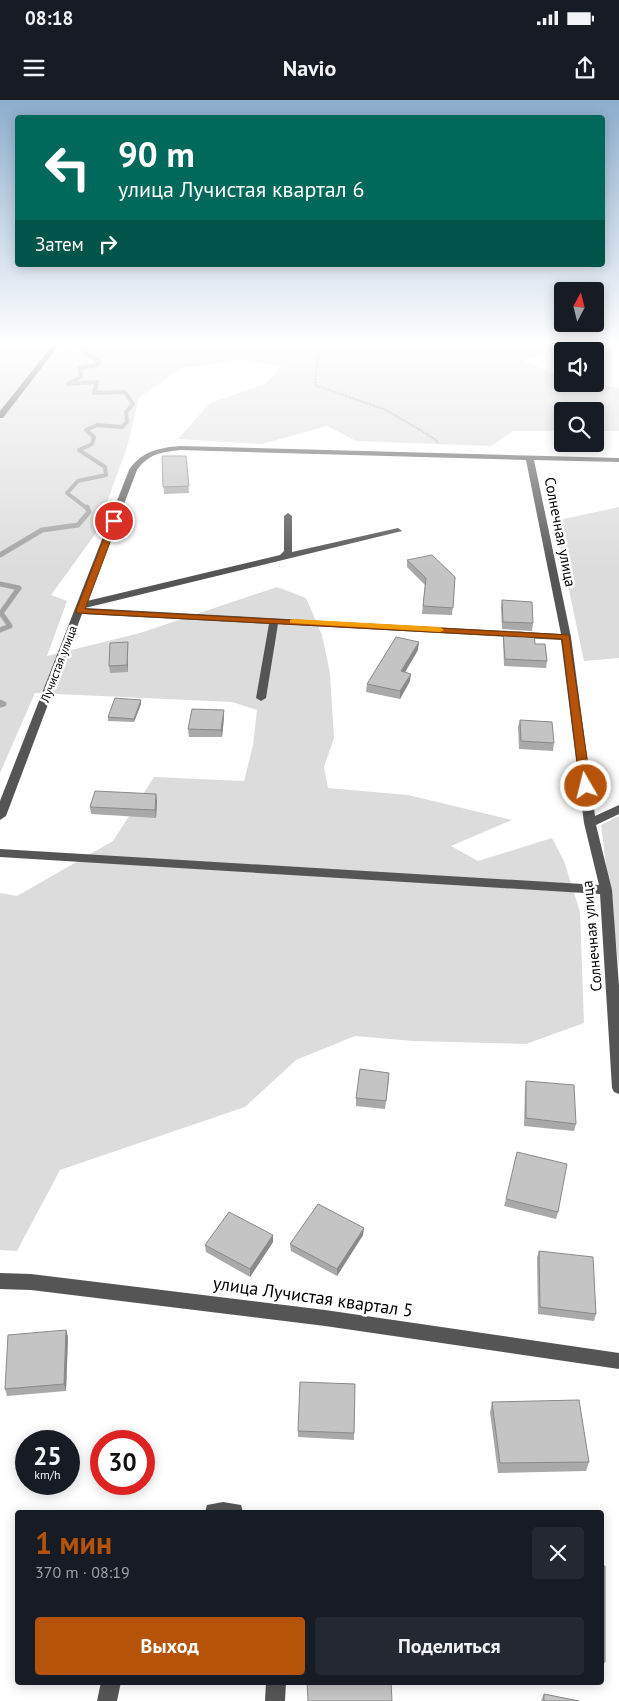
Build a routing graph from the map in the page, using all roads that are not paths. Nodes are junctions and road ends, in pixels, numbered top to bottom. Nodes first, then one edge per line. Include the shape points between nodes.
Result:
1 (530, 458) junction
2 (619, 460) edge
3 (288, 516) dead end
4 (398, 531) dead end
5 (283, 557) junction
6 (81, 608) junction
7 (274, 620) junction
8 (566, 637) junction
9 (261, 698) dead end
10 (619, 809) edge
11 (0, 816) edge
12 (590, 824) junction
13 (0, 853) edge
14 (606, 890) junction
15 (615, 975) edge
16 (619, 1088) edge
17 (0, 1281) edge
18 (619, 1361) edge
19 (110, 1685) edge
20 (276, 1685) edge
21 (107, 1701) edge
22 (275, 1701) edge

1 - 2 street, Лучистая улица
1 - 6 street, Лучистая улица via 159,450 146,455 133,470
1 - 8 street, Солнечная улица
3 - 5 street via 288,552
4 - 5 street
5 - 6 street
6 - 7 street
6 - 11 street, Лучистая улица
7 - 8 street
7 - 9 street
8 - 12 street, Солнечная улица
10 - 12 street
12 - 14 street, Солнечная улица
13 - 14 street
14 - 15 street, Солнечная улица
15 - 16 street, Солнечная улица
17 - 18 street, улица Лучистая квартал 5 via 31,1282 325,1318
19 - 21 street
20 - 22 street

